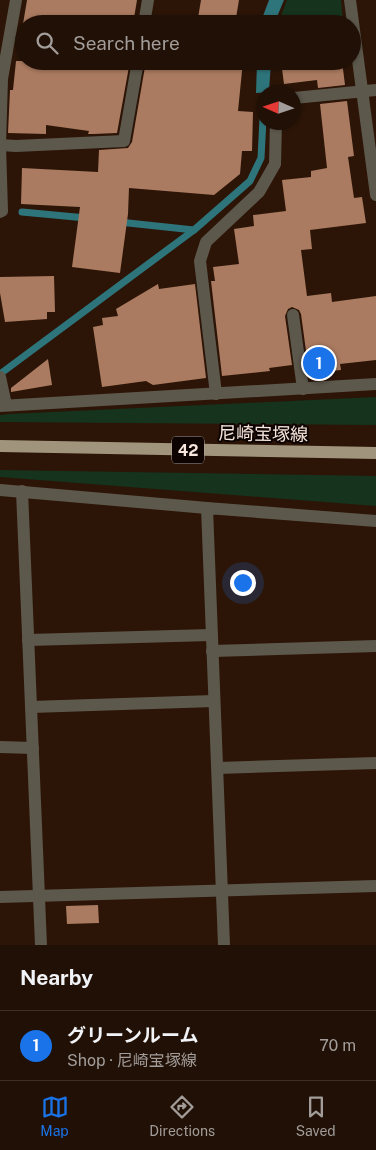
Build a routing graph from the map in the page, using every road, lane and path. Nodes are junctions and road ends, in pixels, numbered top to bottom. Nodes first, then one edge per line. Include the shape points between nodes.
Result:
1 (16, 0) edge
2 (148, 0) edge
3 (350, 0) edge
4 (146, 15) edge
5 (352, 15) edge
6 (136, 70) edge
7 (358, 70) edge
8 (376, 90) edge
9 (361, 92) junction
10 (301, 97) edge
11 (276, 130) edge
12 (0, 144) edge
13 (376, 195) edge
14 (0, 212) edge
15 (293, 315) dead end
16 (1, 381) edge
17 (376, 384) edge
18 (303, 389) junction
19 (216, 394) junction
20 (3, 405) edge
21 (0, 446) edge
22 (376, 453) edge
23 (0, 490) edge
24 (22, 491) junction
25 (207, 508) junction
26 (376, 521) edge
27 (211, 635) junction
28 (28, 640) junction
29 (376, 646) edge
30 (212, 651) junction
31 (214, 701) junction
32 (31, 707) junction
33 (0, 747) edge
34 (33, 748) junction
35 (376, 763) edge
36 (218, 768) junction
37 (376, 886) edge
38 (221, 891) junction
39 (39, 896) junction
40 (0, 898) edge
41 (40, 945) edge
42 (224, 945) edge

1 - 12 street via 2,79
2 - 4 street
3 - 5 street
6 - 12 street via 124,142
7 - 9 street
8 - 9 street
9 - 10 street
9 - 13 street
11 - 19 street via 275,164 259,192 206,242 200,261
12 - 14 street
15 - 18 street
16 - 20 street
17 - 18 street
18 - 19 street
19 - 20 street
21 - 22 main road, 尼崎宝塚線 / 42
23 - 24 street
24 - 25 street
24 - 28 street
25 - 26 street
25 - 27 street
27 - 28 street
27 - 30 street
28 - 32 street
29 - 30 street
30 - 31 street
31 - 32 street
31 - 36 street
32 - 34 street
33 - 34 street
34 - 39 street
35 - 36 street
36 - 38 street
37 - 38 street
38 - 39 street
38 - 42 street
39 - 40 street
39 - 41 street

